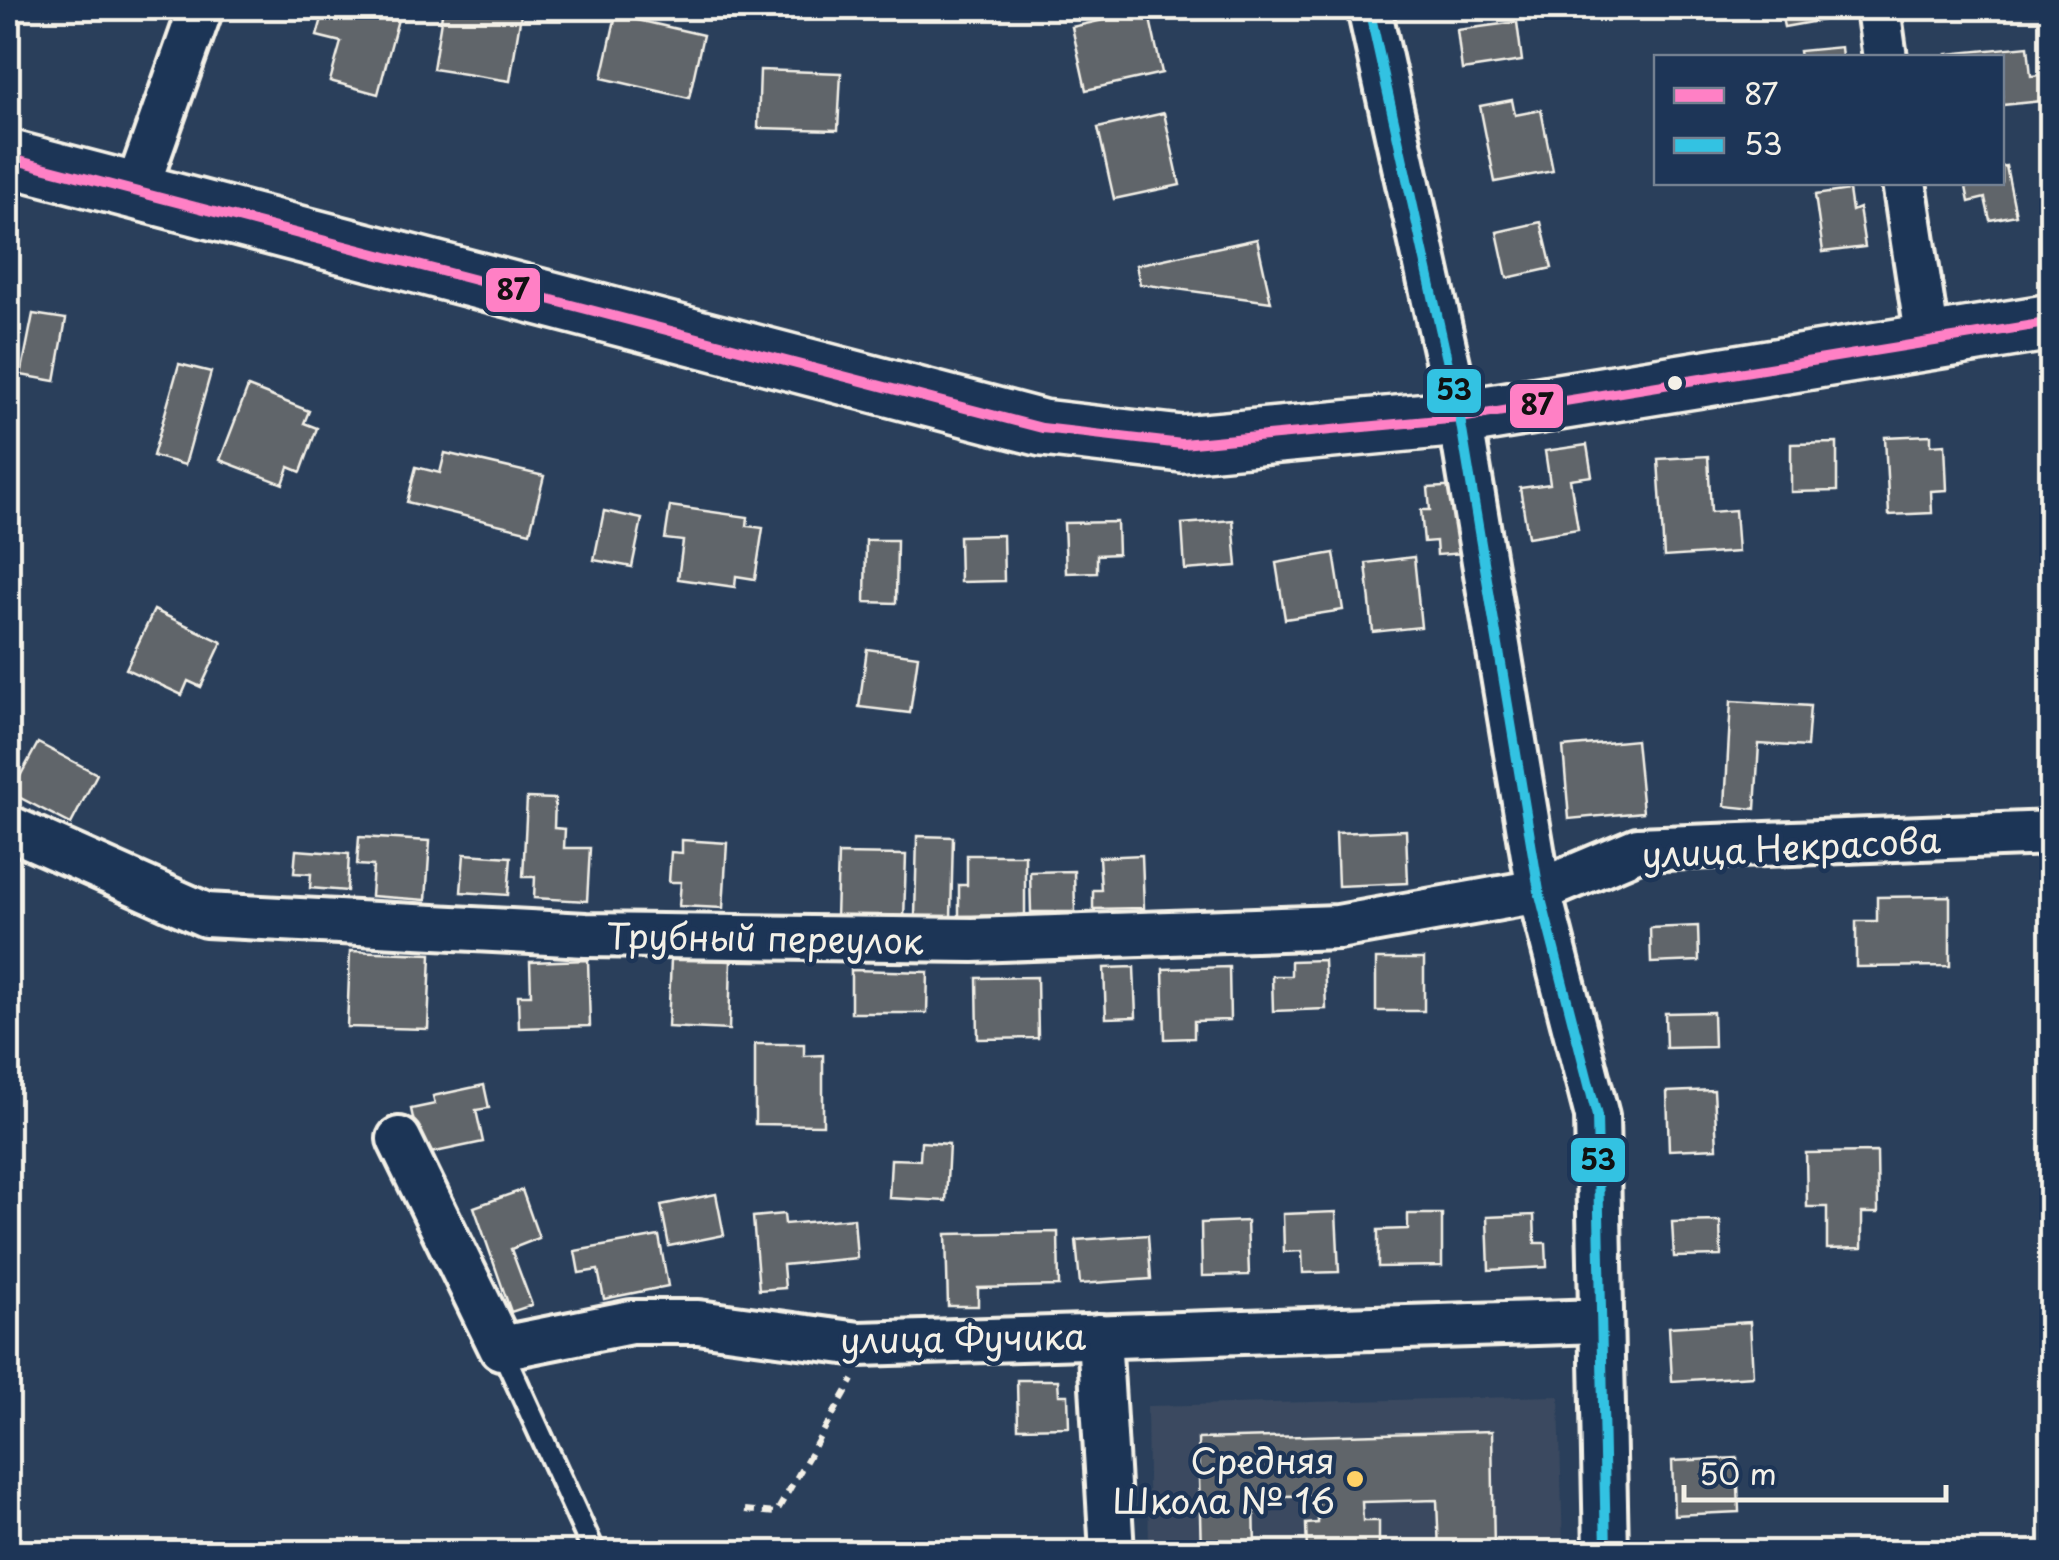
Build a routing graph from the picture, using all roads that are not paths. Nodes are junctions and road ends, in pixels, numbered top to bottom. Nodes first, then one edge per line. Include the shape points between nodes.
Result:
1 (202, 8) edge
2 (1369, 8) edge
3 (1878, 8) edge
4 (1885, 55) edge
5 (8, 158) edge
6 (1904, 185) edge
7 (136, 191) junction
8 (2052, 322) edge
9 (1928, 341) junction
10 (1460, 418) junction
11 (8, 827) edge
12 (2052, 832) edge
13 (1539, 892) junction
14 (400, 1139) dead end
15 (1601, 1321) junction
16 (1099, 1336) junction
17 (502, 1348) junction
18 (594, 1552) edge
19 (1112, 1552) edge
20 (1606, 1552) edge

1 - 7 street
2 - 10 street
3 - 4 street
5 - 7 street
6 - 9 street
7 - 10 street via 1042,428 1182,444
8 - 9 street
9 - 10 street
10 - 13 street
11 - 13 street, Трубный переулок via 206,915 586,936 972,940 1338,927
12 - 13 street, улица Некрасова via 1638,849
13 - 15 street via 1596,1116
14 - 17 street
15 - 16 street, улица Фучика
15 - 20 street
16 - 17 street, улица Фучика via 859,1344 698,1322 631,1322
16 - 19 street
17 - 18 lane

